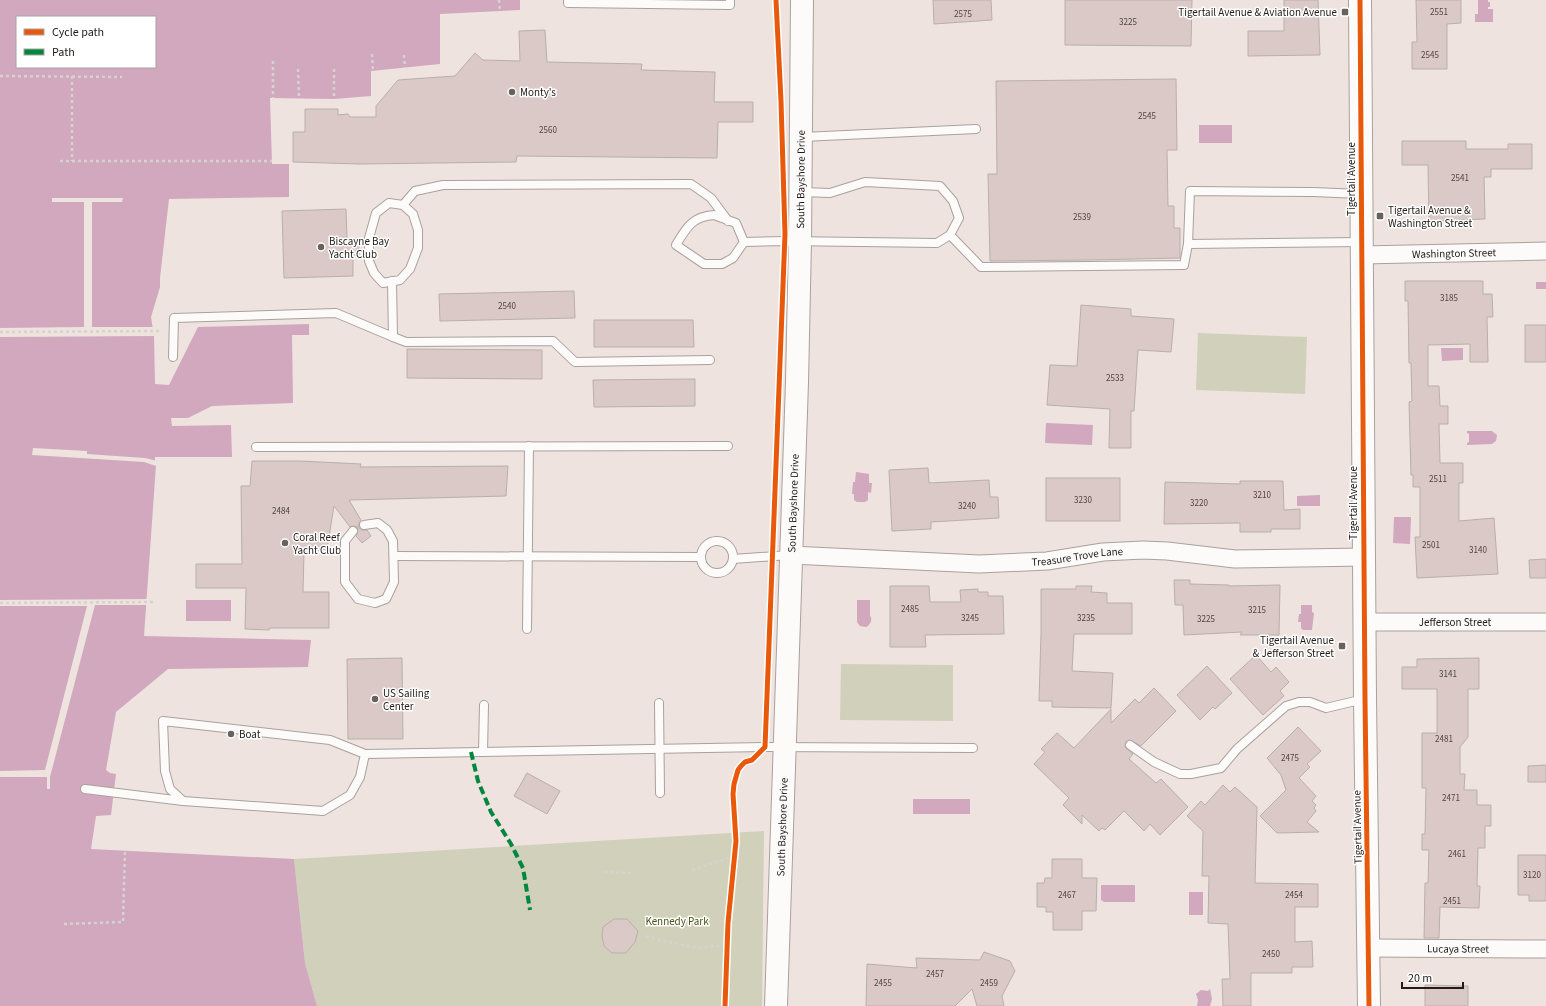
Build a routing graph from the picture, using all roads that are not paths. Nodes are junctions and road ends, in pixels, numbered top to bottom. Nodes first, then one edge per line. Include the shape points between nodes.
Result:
1 (568, 0) edge
2 (730, 0) edge
3 (802, 0) edge
4 (1360, 0) edge
5 (626, 2) edge
6 (976, 129) dead end
7 (801, 137) junction
8 (800, 192) junction
9 (1361, 194) junction
10 (403, 204) junction
11 (728, 221) junction
12 (950, 235) junction
13 (800, 241) junction
14 (744, 242) junction
15 (1188, 244) junction
16 (1362, 248) junction
17 (1546, 251) edge
18 (392, 281) junction
19 (393, 337) junction
20 (173, 357) dead end
21 (710, 360) dead end
22 (529, 446) junction
23 (728, 446) dead end
24 (256, 447) dead end
25 (364, 525) dead end
26 (353, 531) dead end
27 (528, 555) junction
28 (791, 555) junction
29 (394, 556) junction
30 (700, 556) junction
31 (1364, 557) junction
32 (732, 559) junction
33 (1365, 622) junction
34 (1546, 622) edge
35 (527, 629) dead end
36 (1365, 699) junction
37 (659, 703) dead end
38 (484, 705) dead end
39 (1130, 745) dead end
40 (786, 748) junction
41 (972, 748) dead end
42 (660, 749) junction
43 (483, 752) junction
44 (365, 754) junction
45 (85, 789) dead end
46 (660, 793) dead end
47 (183, 801) junction
48 (1369, 948) junction
49 (1546, 949) edge
50 (776, 1006) edge
51 (1369, 1006) edge

1 - 5 lane via 568,3
2 - 5 lane via 730,5
3 - 7 main road, South Bayshore Drive
4 - 9 main road, Tigertail Avenue
6 - 7 lane
7 - 8 main road, South Bayshore Drive
8 - 12 lane via 830,193 865,182 940,186 953,201 959,218
8 - 13 main road, South Bayshore Drive
9 - 15 lane via 1190,191
9 - 16 main road, Tigertail Avenue
10 - 11 lane via 415,191 443,185 692,184 711,198
10 - 18 lane via 413,214 417,224 418,248 410,269 400,280
10 - 18 lane via 389,203 376,213 369,238 369,261 374,273 383,283
11 - 14 lane via 736,224
11 - 14 lane via 714,215 703,216 687,226 676,245 704,264 722,264 733,258
12 - 13 lane via 937,243
12 - 15 lane via 981,267 1184,265
13 - 14 lane
13 - 28 main road, South Bayshore Drive
15 - 16 lane
16 - 17 street, Washington Street
16 - 31 main road, Tigertail Avenue
18 - 19 lane
19 - 20 lane via 336,313 174,318
19 - 21 lane via 406,342 553,341 575,362
22 - 23 lane
22 - 24 lane
22 - 27 lane
25 - 29 lane via 378,523 387,530 393,541
26 - 29 lane via 345,541 345,582 358,599 375,603 386,599 394,582
27 - 29 lane
27 - 30 lane
27 - 35 lane
28 - 31 street, Treasure Trove Lane via 979,564 1042,561 1103,552 1143,550 1235,559
28 - 32 lane
28 - 40 main road, South Bayshore Drive
30 - 32 lane via 706,570 715,573 729,568
30 - 32 lane via 704,547 718,541 727,545 732,553
31 - 33 main road, Tigertail Avenue
33 - 34 street, Jefferson Street
33 - 36 main road, Tigertail Avenue
36 - 39 lane via 1326,708 1310,702 1286,706 1237,749 1220,768 1191,774 1180,774 1154,762
36 - 48 main road, Tigertail Avenue
37 - 42 lane
38 - 43 lane
40 - 41 lane
40 - 42 lane
40 - 50 main road, South Bayshore Drive
42 - 43 lane
42 - 46 lane
43 - 44 lane
44 - 47 lane via 360,777 350,795 323,811
44 - 47 lane via 330,740 163,721 165,771 170,789
45 - 47 lane
48 - 49 street, Lucaya Street
48 - 51 main road, Tigertail Avenue

